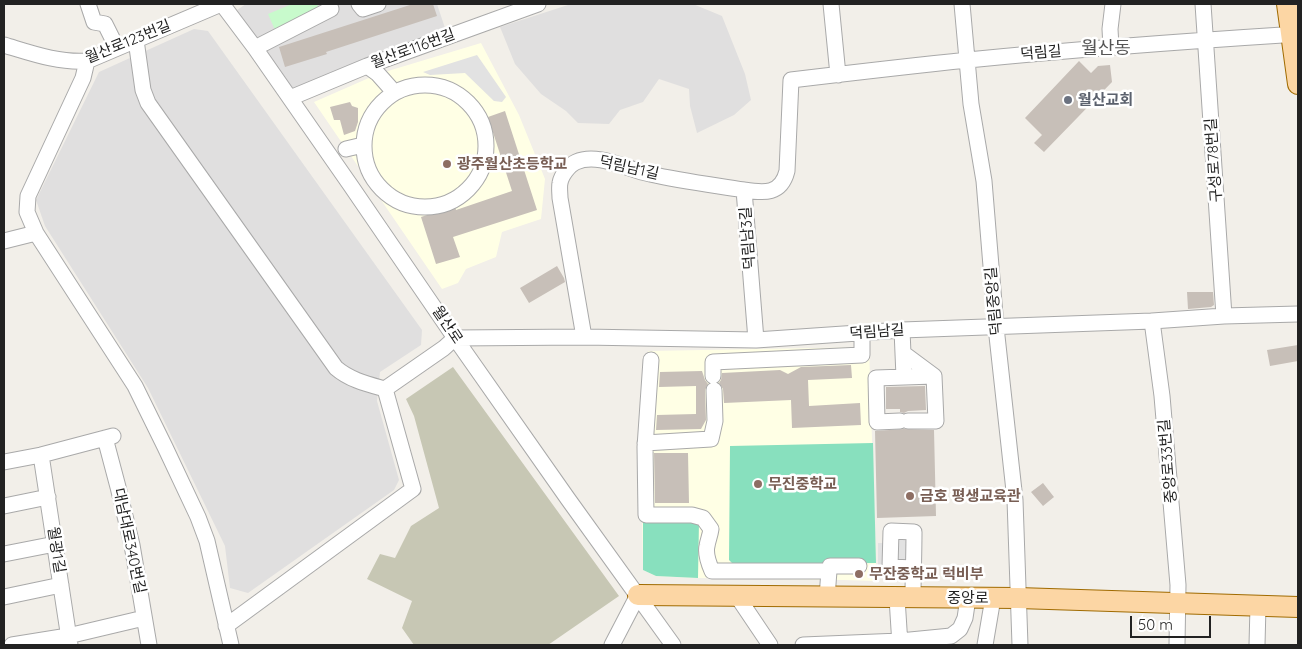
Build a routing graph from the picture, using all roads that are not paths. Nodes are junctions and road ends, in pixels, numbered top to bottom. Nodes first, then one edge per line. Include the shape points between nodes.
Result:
1 (88, 4) edge
2 (222, 4) edge
3 (329, 4) edge
4 (359, 4) edge
5 (378, 4) edge
6 (538, 4) edge
7 (831, 4) edge
8 (962, 4) edge
9 (1113, 4) edge
10 (1203, 4) edge
11 (1287, 4) edge
12 (1295, 34) edge
13 (1206, 39) junction
14 (136, 40) junction
15 (4, 45) edge
16 (1111, 47) junction
17 (117, 48) junction
18 (255, 48) junction
19 (968, 60) junction
20 (87, 61) junction
21 (373, 70) junction
22 (838, 75) junction
23 (791, 80) joint
24 (1298, 84) edge
25 (394, 92) junction
26 (290, 98) junction
27 (363, 145) junction
28 (346, 149) dead end
29 (744, 190) junction
30 (36, 233) junction
31 (4, 241) edge
32 (1298, 314) edge
33 (1224, 316) junction
34 (1152, 321) junction
35 (996, 327) junction
36 (902, 330) junction
37 (862, 333) junction
38 (584, 337) junction
39 (455, 338) junction
40 (756, 340) junction
41 (903, 353) junction
42 (651, 360) dead end
43 (934, 376) junction
44 (904, 377) junction
45 (385, 389) junction
46 (645, 443) junction
47 (41, 455) junction
48 (4, 462) edge
49 (48, 497) junction
50 (4, 506) edge
51 (55, 544) junction
52 (4, 554) edge
53 (859, 566) dead end
54 (914, 568) dead end
55 (829, 571) junction
56 (61, 585) junction
57 (638, 595) junction
58 (737, 596) junction
59 (4, 597) edge
60 (827, 597) junction
61 (905, 598) junction
62 (968, 598) junction
63 (993, 598) junction
64 (1018, 598) junction
65 (1178, 602) junction
66 (1258, 606) junction
67 (1298, 607) edge
68 (144, 618) junction
69 (226, 626) junction
70 (69, 641) edge
71 (900, 643) edge
72 (12, 645) edge
73 (149, 645) edge
74 (231, 645) edge
75 (612, 645) edge
76 (673, 645) edge
77 (770, 645) edge
78 (803, 645) edge
79 (985, 645) edge
80 (1020, 645) edge
81 (1177, 645) edge
82 (1257, 645) edge

1 - 17 street via 94,22 105,24
2 - 14 street, 월산로123번길
2 - 18 street, 월산로
3 - 18 street via 331,9
4 - 5 street via 363,9
6 - 21 street, 월산로116번길
7 - 22 street
8 - 19 street, 덕림중앙길
9 - 16 street
10 - 13 street, 구성로78번길
11 - 12 main road
12 - 13 street, 덕림길
12 - 24 main road
13 - 16 street, 덕림길
13 - 33 street, 구성로78번길
14 - 17 street, 월산로123번길
14 - 45 street via 148,103 336,368 358,381
15 - 20 street, 월산로123번길 via 60,61
16 - 19 street, 덕림길
17 - 20 street, 월산로123번길
18 - 26 street, 월산로
19 - 22 street, 덕림길
19 - 35 street, 덕림중앙길 via 971,104 984,180
20 - 30 street via 83,78 28,196 27,212
21 - 25 street
21 - 26 street, 월산로116번길
22 - 23 street, 덕림길
23 - 29 street, 덕림남3길 via 785,180 772,190
25 - 27 street via 378,104 368,121
25 - 27 street via 414,85 434,84 454,91 470,104 482,122 486,142 484,162 475,181 460,196 442,205 422,208 402,204 385,194 372,179 364,160
26 - 39 street, 월산로
27 - 28 street
29 - 38 street, 덕림남1길 via 649,174 596,159 572,165 560,183 560,198
29 - 40 street, 덕림남3길
30 - 31 street
30 - 69 street via 135,386 165,448 207,541
32 - 33 street, 덕림남길
33 - 34 street, 덕림남길
34 - 35 street, 덕림남길
34 - 65 street, 중앙로33번길 via 1162,396
35 - 36 street, 덕림남길
35 - 64 street, 덕림중앙길 via 1015,500
36 - 37 street, 덕림남길
36 - 41 street
37 - 40 street, 덕림남길
37 - 46 street via 862,355 713,362 715,421 711,439
38 - 39 street, 덕림남길
38 - 40 street, 덕림남길
39 - 45 street
39 - 57 street, 월산로
41 - 43 street
41 - 44 street
42 - 46 street
43 - 44 street
43 - 44 street via 936,420 877,422 876,378
45 - 69 street via 413,489
46 - 55 street via 646,515 704,518 711,529 706,548 712,571
47 - 48 street
47 - 49 street, 월광1길
47 - 68 street, 대남대로340번길 via 109,437
49 - 50 street
49 - 51 street, 월광1길
51 - 52 street
51 - 56 street, 월광1길
53 - 55 street via 830,566
54 - 61 street
55 - 60 street
56 - 59 street
56 - 70 street, 월광1길
57 - 58 main road, 중앙로
57 - 75 street
57 - 76 street, 월산로
58 - 60 main road, 중앙로
58 - 77 street
60 - 61 main road, 중앙로
61 - 62 main road, 중앙로
61 - 71 street
62 - 63 main road, 중앙로
62 - 71 street via 960,628 952,636
63 - 64 main road, 중앙로
63 - 79 street
64 - 65 main road, 중앙로
64 - 80 street, 덕림중앙길
65 - 66 main road, 중앙로
65 - 81 street, 중앙로33번길
66 - 67 main road, 중앙로
66 - 82 street
68 - 70 street
68 - 73 street, 대남대로340번길
69 - 74 street
70 - 72 street
71 - 78 street

